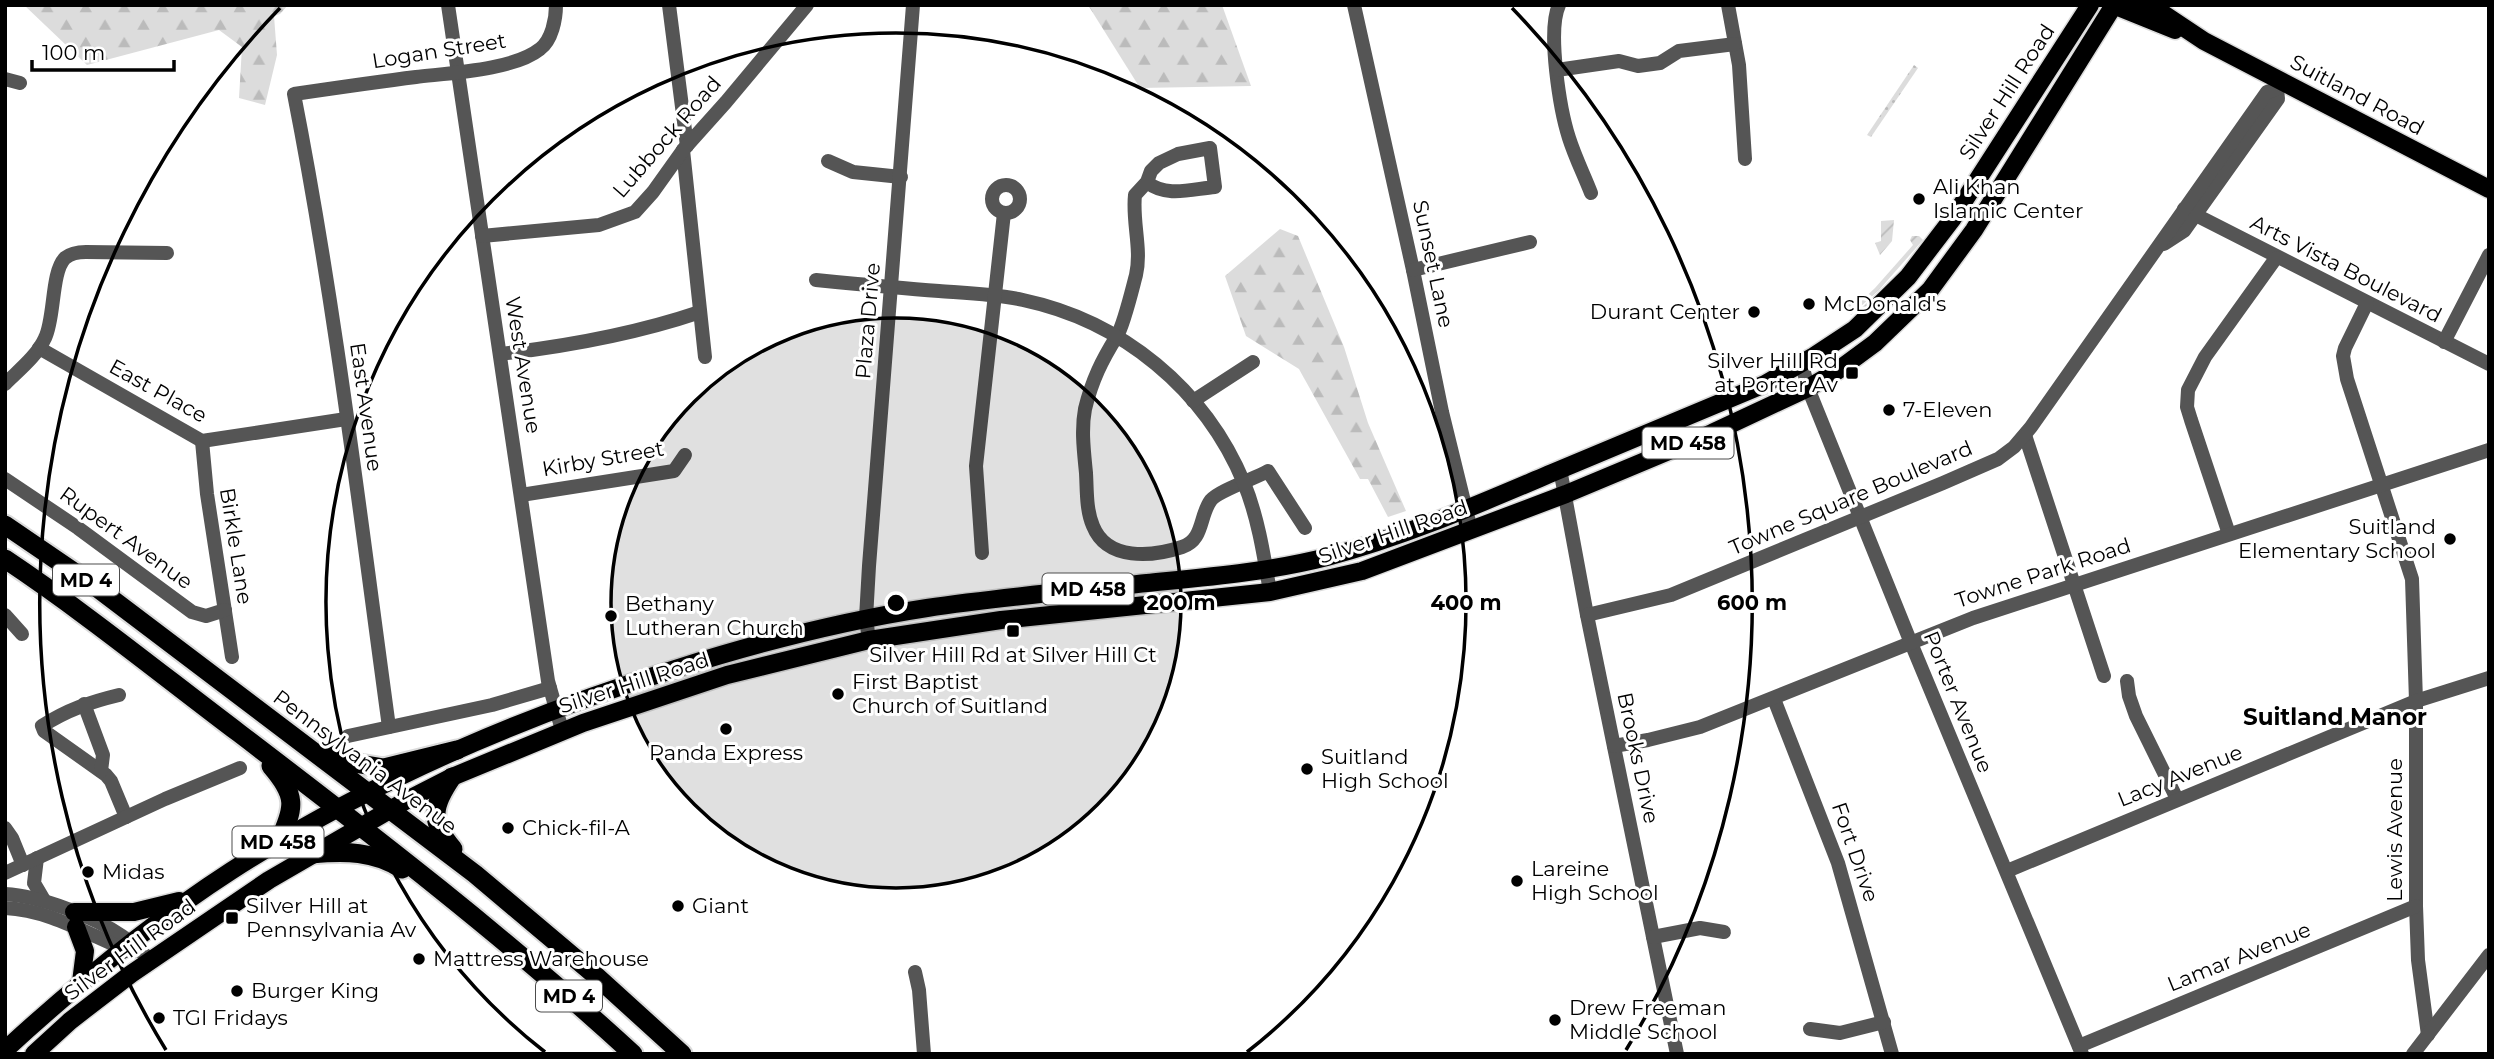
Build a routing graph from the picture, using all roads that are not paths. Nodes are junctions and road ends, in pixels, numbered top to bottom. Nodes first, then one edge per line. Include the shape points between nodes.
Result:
1 (448, 5) edge
2 (556, 5) edge
3 (669, 5) edge
4 (807, 5) edge
5 (913, 5) edge
6 (1354, 5) edge
7 (1559, 5) edge
8 (1728, 5) edge
9 (2090, 5) edge
10 (2150, 5) edge
11 (2114, 6) edge
12 (2204, 41) junction
13 (1735, 44) junction
14 (1557, 70) junction
15 (457, 74) junction
16 (5, 79) edge
17 (20, 83) dead end
18 (2279, 86) junction
19 (294, 93) joint
20 (685, 148) junction
21 (1745, 159) dead end
22 (828, 161) dead end
23 (901, 177) junction
24 (1147, 182) junction
25 (2489, 189) edge
26 (1591, 193) dead end
27 (2190, 212) junction
28 (1004, 213) dead end
29 (482, 236) junction
30 (1530, 242) dead end
31 (167, 253) dead end
32 (2489, 255) edge
33 (2276, 258) junction
34 (1413, 270) junction
35 (817, 280) dead end
36 (892, 288) junction
37 (993, 296) junction
38 (2367, 303) junction
39 (701, 312) junction
40 (1118, 335) junction
41 (2444, 342) junction
42 (39, 348) junction
43 (500, 354) junction
44 (705, 357) dead end
45 (1253, 362) dead end
46 (1802, 364) junction
47 (2489, 365) edge
48 (5, 384) edge
49 (1808, 388) junction
50 (1194, 401) junction
51 (346, 419) junction
52 (2025, 435) junction
53 (202, 441) junction
54 (2489, 450) edge
55 (685, 455) dead end
56 (1560, 470) junction
57 (5, 479) edge
58 (1244, 484) junction
59 (2382, 484) junction
60 (1566, 494) junction
61 (522, 495) junction
62 (1466, 508) junction
63 (1861, 517) junction
64 (5, 525) edge
65 (1305, 528) dead end
66 (1471, 530) junction
67 (2229, 534) junction
68 (982, 553) dead end
69 (5, 559) edge
70 (1266, 569) junction
71 (2073, 585) junction
72 (1270, 592) junction
73 (225, 610) junction
74 (5, 615) edge
75 (1587, 615) junction
76 (866, 618) junction
77 (22, 634) dead end
78 (869, 640) junction
79 (1911, 643) junction
80 (232, 657) dead end
81 (2104, 676) dead end
82 (2489, 678) edge
83 (2127, 681) dead end
84 (550, 688) junction
85 (119, 695) dead end
86 (1774, 699) junction
87 (2416, 701) junction
88 (84, 704) junction
89 (555, 709) junction
90 (389, 727) junction
91 (562, 730) junction
92 (348, 736) dead end
93 (295, 737) junction
94 (247, 740) junction
95 (1614, 746) junction
96 (457, 750) junction
97 (240, 768) dead end
98 (101, 771) junction
99 (452, 777) junction
100 (368, 793) junction
101 (2177, 799) junction
102 (339, 809) junction
103 (390, 809) junction
104 (126, 817) junction
105 (360, 826) junction
106 (5, 828) edge
107 (279, 841) junction
108 (312, 854) junction
109 (30, 861) junction
110 (2007, 871) junction
111 (5, 873) edge
112 (475, 874) junction
113 (5, 894) edge
114 (193, 897) junction
115 (44, 901) junction
116 (2416, 906) junction
117 (463, 907) junction
118 (5, 908) edge
119 (75, 920) junction
120 (1724, 932) dead end
121 (1653, 937) junction
122 (126, 946) junction
123 (2489, 955) edge
124 (151, 960) junction
125 (915, 972) dead end
126 (81, 982) junction
127 (1884, 1022) junction
128 (1811, 1030) dead end
129 (2421, 1046) edge
130 (2080, 1050) edge
131 (5, 1051) edge
132 (34, 1054) edge
133 (633, 1054) edge
134 (682, 1054) edge
135 (924, 1054) edge
136 (1677, 1054) edge
137 (1892, 1054) edge

1 - 15 street, West Avenue
2 - 15 street, Logan Street via 549,38 538,51 521,60
3 - 20 street
4 - 20 street, Lubbock Road
5 - 23 street, Plaza Drive
6 - 34 street, Sunset Lane
7 - 14 street via 1553,34
8 - 13 street
9 - 46 main road, Silver Hill Road / MD 458 via 1915,269 1855,329
10 - 12 main road, Suitland Road
11 - 12 main road, Suitland Road
11 - 49 main road, Silver Hill Road / MD 458 via 1937,281 1875,343
12 - 18 main road, Suitland Road
13 - 14 street via 1679,51 1660,63 1638,66 1619,61
13 - 21 street
14 - 26 street via 1569,137
15 - 19 street, Logan Street
15 - 29 street, West Avenue
16 - 17 street
18 - 25 main road, Suitland Road
18 - 27 street, Towne Square Boulevard via 2267,92
19 - 51 street, East Avenue
20 - 29 street, Lubbock Road via 639,208 621,219 599,226
20 - 39 street
22 - 23 street via 853,172
23 - 36 street, Plaza Drive
24 - 24 street via 1151,171 1166,159 1210,148 1215,187 1164,192
24 - 40 street via 1135,195 1138,265
27 - 33 street, Arts Vista Boulevard
27 - 52 street, Towne Square Boulevard via 2184,232 2157,248
28 - 37 street
29 - 43 street, West Avenue
30 - 34 street
31 - 42 street via 94,251 63,260 48,330
32 - 41 street
33 - 38 street, Arts Vista Boulevard
33 - 67 street via 2188,390 2187,407
34 - 62 street, Sunset Lane
35 - 36 street
36 - 37 street
36 - 76 street, Plaza Drive
37 - 40 street via 1059,309
37 - 68 street via 976,466
38 - 41 street, Arts Vista Boulevard
38 - 59 street, Lewis Avenue via 2343,356
39 - 43 street via 610,338
39 - 44 street
40 - 50 street
40 - 58 street via 1095,377 1084,420 1089,511 1101,540 1130,554 1182,547 1198,534 1214,497
41 - 47 street, Arts Vista Boulevard
42 - 48 street
42 - 53 street, East Place
43 - 61 street, West Avenue
45 - 50 street
46 - 49 street, Porter Avenue
46 - 56 main road, Silver Hill Road / MD 458
49 - 60 main road, Silver Hill Road / MD 458
49 - 63 street, Porter Avenue
50 - 58 street
51 - 53 street, East Place
51 - 90 street, East Avenue
52 - 63 street, Towne Square Boulevard via 1990,463
52 - 71 street
53 - 73 street, Birkle Lane
54 - 59 street, Towne Park Road
55 - 61 street, Kirby Street via 674,471
56 - 60 street, Brooks Drive
56 - 62 main road, Silver Hill Road / MD 458
57 - 73 street, Rupert Avenue via 192,612 206,616
58 - 65 street via 1268,471
58 - 70 street
59 - 67 street, Towne Park Road
59 - 87 street, Lewis Avenue via 2412,579
60 - 66 main road, Silver Hill Road / MD 458
60 - 75 street, Brooks Drive
61 - 84 street, West Avenue
62 - 66 street, Sunset Lane
62 - 70 main road, Silver Hill Road / MD 458 via 1355,549
63 - 75 street, Towne Square Boulevard via 1671,595
63 - 79 street, Porter Avenue
64 - 93 highway, Pennsylvania Avenue / MD 4 via 96,587
66 - 72 main road, Silver Hill Road / MD 458 via 1362,571
67 - 71 street, Towne Park Road
69 - 94 highway, MD 4
70 - 72 street
70 - 76 main road, Silver Hill Road / MD 458
71 - 79 street, Towne Park Road
71 - 81 street
72 - 78 main road, Silver Hill Road / MD 458 via 1001,620
73 - 80 street, Birkle Lane
74 - 77 street
75 - 95 street, Brooks Drive
76 - 78 street, Plaza Drive
76 - 89 main road, Silver Hill Road / MD 458 via 697,662
78 - 91 main road, Silver Hill Road / MD 458 via 715,679
79 - 86 street, Towne Park Road
79 - 110 street, Porter Avenue
82 - 87 street, Lacy Avenue
83 - 101 street via 2136,716
84 - 89 street, West Avenue
84 - 90 street
85 - 88 street
86 - 95 street, Towne Park Road via 1690,730
86 - 127 street, Fort Drive via 1838,863
87 - 101 street, Lacy Avenue
87 - 116 street, Lewis Avenue
88 - 98 street via 103,755
88 - 98 street via 42,726
89 - 91 street, West Avenue
89 - 96 main road, Silver Hill Road / MD 458
90 - 92 street
91 - 99 main road, Silver Hill Road / MD 458
93 - 96 highway via 377,768
93 - 100 highway, Pennsylvania Avenue / MD 4
94 - 102 highway, MD 4
94 - 107 highway via 291,795 292,811
95 - 121 street, Brooks Drive
96 - 100 main road, Silver Hill Road / MD 458
97 - 104 street
98 - 104 street via 111,781
99 - 103 main road, Silver Hill Road / MD 458
99 - 112 highway via 439,799 436,822
100 - 102 main road, Silver Hill Road / MD 458
100 - 103 highway, Pennsylvania Avenue / MD 4
101 - 110 street, Lacy Avenue
102 - 105 highway, MD 4
102 - 107 main road, Silver Hill Road / MD 458
103 - 105 main road, Silver Hill Road / MD 458
103 - 112 highway, Pennsylvania Avenue / MD 4
104 - 109 street
105 - 108 main road, Silver Hill Road / MD 458
105 - 117 highway, MD 4
106 - 109 street
107 - 114 main road, Silver Hill Road / MD 458
108 - 117 highway via 346,851 374,856
108 - 124 main road, Silver Hill Road / MD 458
109 - 111 street
109 - 115 street
110 - 130 street, Porter Avenue
112 - 134 highway, Pennsylvania Avenue / MD 4
113 - 115 street
114 - 119 main road
114 - 122 main road, Silver Hill Road / MD 458
115 - 119 street
116 - 129 street, Lewis Avenue
116 - 130 street, Lamar Avenue
117 - 133 highway, MD 4
118 - 119 street
119 - 122 street via 120,934
119 - 126 main road via 85,951
120 - 121 street via 1700,928
121 - 136 street, Brooks Drive
122 - 124 street
122 - 126 main road, Silver Hill Road / MD 458
123 - 129 street
124 - 132 main road, Silver Hill Road / MD 458
125 - 135 street
126 - 131 main road, Silver Hill Road / MD 458
127 - 128 street via 1840,1033
127 - 137 street, Fort Drive

